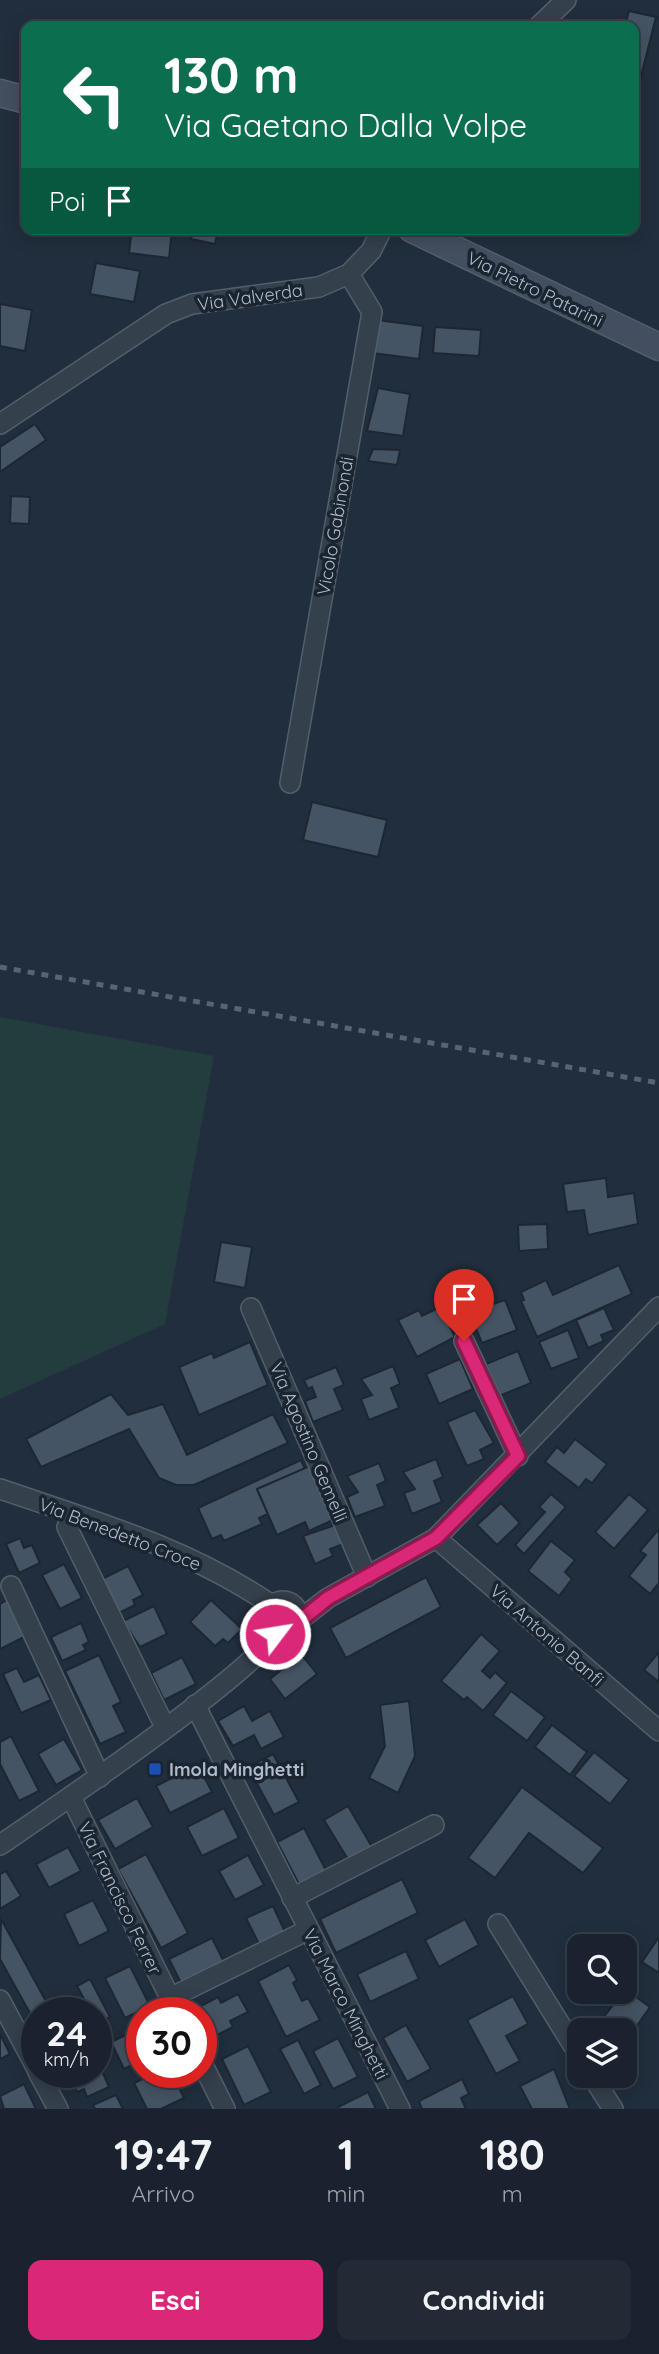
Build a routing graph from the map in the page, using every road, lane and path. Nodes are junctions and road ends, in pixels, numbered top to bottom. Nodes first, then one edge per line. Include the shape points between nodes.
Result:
1 (566, 0) edge
2 (544, 21) edge
3 (0, 93) edge
4 (21, 99) edge
5 (379, 235) edge
6 (425, 235) edge
7 (349, 274) junction
8 (659, 347) edge
9 (0, 424) edge
10 (290, 783) dead end
11 (659, 1307) edge
12 (251, 1308) dead end
13 (464, 1341) dead end
14 (518, 1456) junction
15 (0, 1489) edge
16 (67, 1527) dead end
17 (436, 1538) junction
18 (367, 1577) junction
19 (11, 1586) dead end
20 (273, 1605) junction
21 (295, 1614) junction
22 (276, 1629) junction
23 (195, 1705) junction
24 (166, 1727) junction
25 (659, 1731) edge
26 (100, 1777) junction
27 (71, 1797) junction
28 (434, 1825) dead end
29 (0, 1845) edge
30 (292, 1898) junction
31 (498, 1924) dead end
32 (308, 1930) junction
33 (170, 1997) edge
34 (188, 1997) edge
35 (0, 2000) edge
36 (567, 2036) edge
37 (21, 2040) edge
38 (46, 2088) edge
39 (214, 2088) edge
40 (600, 2088) edge
41 (58, 2109) edge
42 (225, 2109) edge
43 (400, 2109) edge
44 (613, 2109) edge

1 - 2 street
3 - 4 main road
5 - 7 street, Via Valverda
6 - 8 main road, Via Pietro Patarini
7 - 9 street, Via Valverda via 319,286 192,304 166,314
7 - 10 street, Vicolo Gabinondi via 372,312
11 - 14 street
12 - 18 street, Via Agostino Gemelli
13 - 14 street
14 - 17 street
15 - 20 street, Via Benedetto Croce via 174,1551
16 - 24 street
17 - 18 street
17 - 25 street, Via Antonio Banfi
18 - 21 street
19 - 26 street
20 - 21 street via 281,1602
20 - 22 street via 269,1618
21 - 22 street via 290,1629
22 - 23 street via 268,1646
23 - 24 street
23 - 30 street, Via Marco Minghetti
24 - 26 street
26 - 27 street
27 - 29 street
27 - 33 street, Via Francisco Ferrer
28 - 30 street
30 - 32 street, Via Marco Minghetti
31 - 36 street
32 - 34 street, Via Francisco Ferrer
32 - 43 street, Via Marco Minghetti
35 - 37 street
38 - 41 street
39 - 42 street
40 - 44 street

